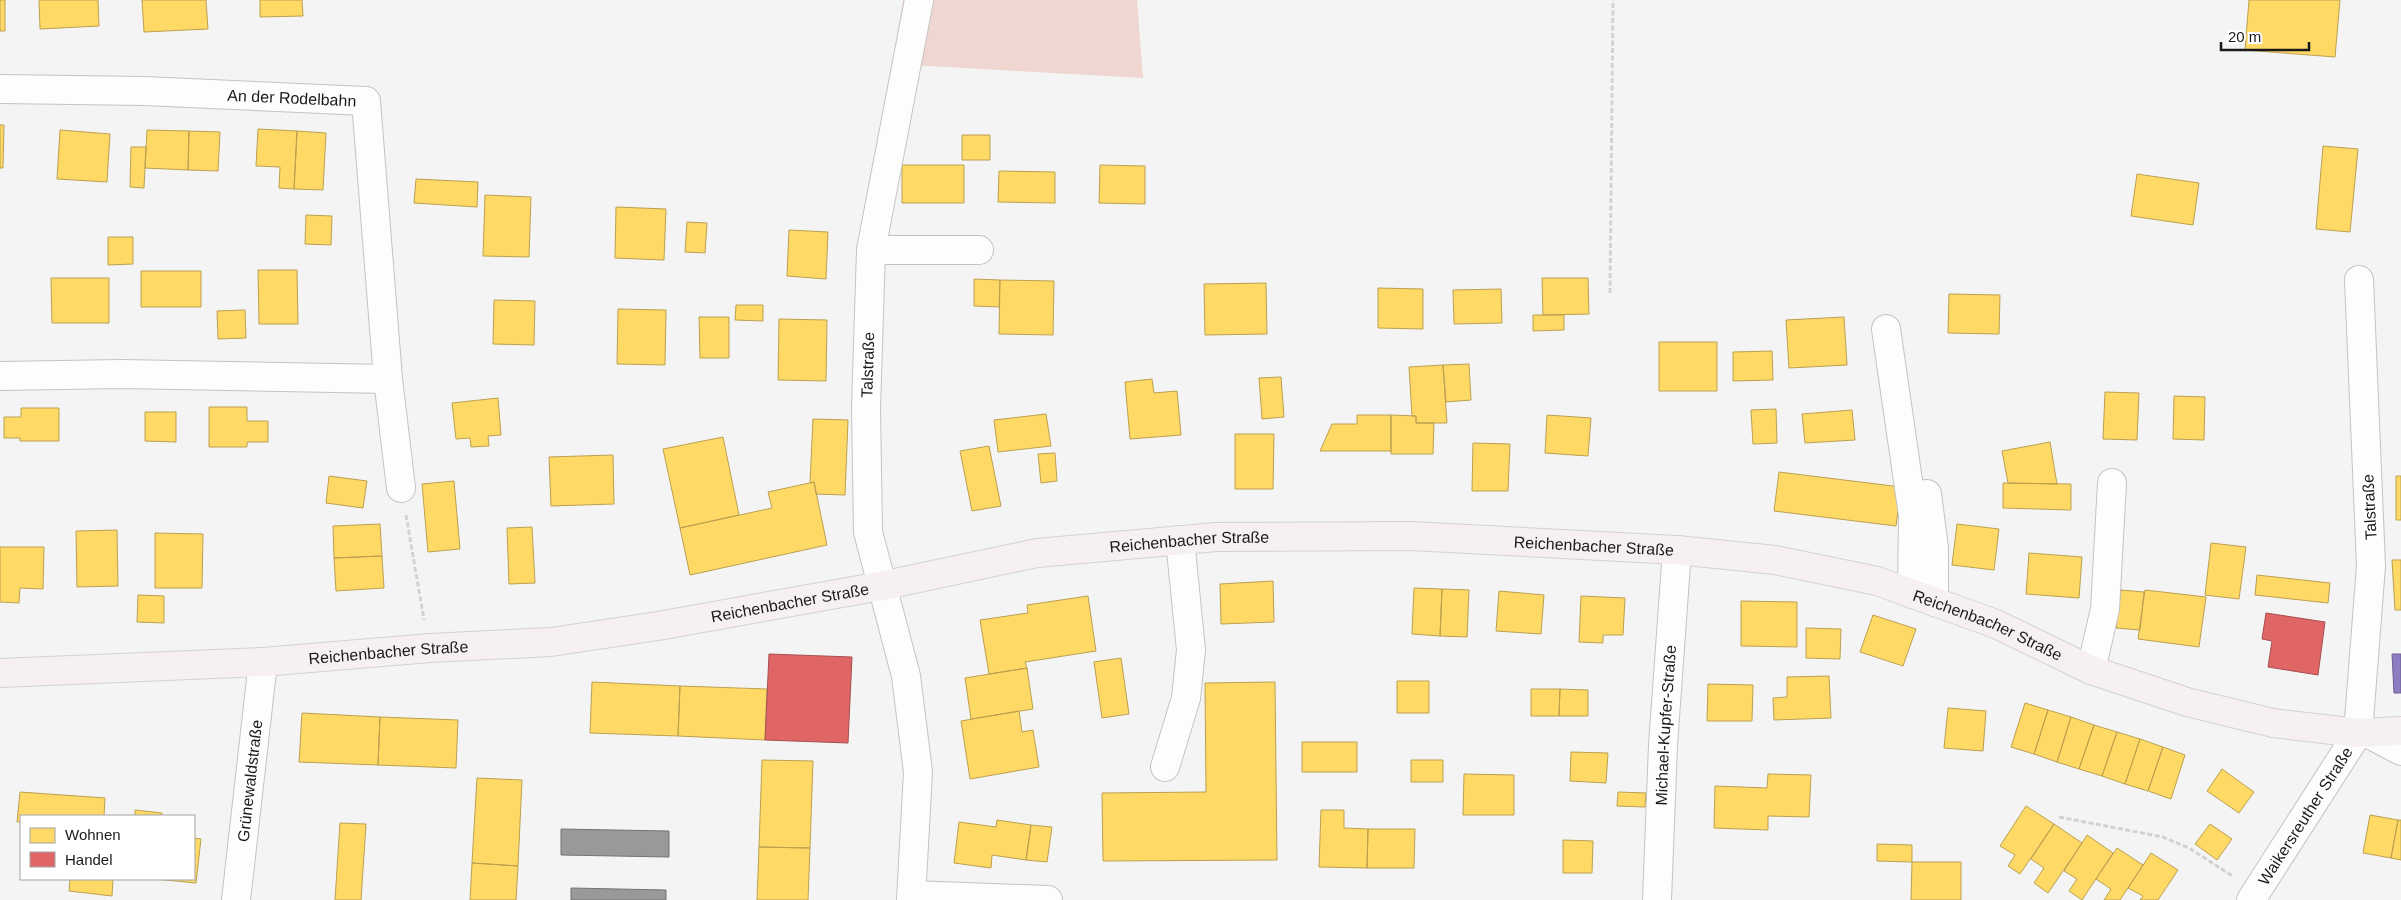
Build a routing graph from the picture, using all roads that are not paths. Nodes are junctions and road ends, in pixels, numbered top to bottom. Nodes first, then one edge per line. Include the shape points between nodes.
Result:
1 (919, 0) edge
2 (0, 89) edge
3 (870, 250) junction
4 (979, 250) dead end
5 (2358, 280) dead end
6 (1886, 329) dead end
7 (0, 376) edge
8 (388, 380) junction
9 (1920, 434) dead end
10 (2112, 483) dead end
11 (401, 488) road end
12 (1180, 540) junction
13 (1677, 550) junction
14 (882, 586) junction
15 (1923, 598) junction
16 (263, 662) junction
17 (2091, 670) junction
18 (0, 673) edge
19 (2401, 731) edge
20 (2363, 733) junction
21 (2401, 751) edge
22 (1165, 766) dead end
23 (2254, 896) edge
24 (912, 898) edge
25 (236, 900) edge
26 (1048, 900) edge
27 (1657, 900) edge

1 - 3 street, Talstraße
2 - 8 street, An der Rodelbahn via 144,91 366,101
3 - 4 street
3 - 14 street, Talstraße via 866,408 868,532
5 - 20 street, Talstraße via 2371,566
6 - 15 street
7 - 8 street via 121,374
8 - 11 street, An der Rodelbahn
9 - 15 street via 1934,548
10 - 17 street via 2105,609
12 - 13 main road, Reichenbacher Straße via 1411,536
12 - 14 main road, Reichenbacher Straße via 1037,553
12 - 22 street via 1191,650 1186,698
13 - 15 main road, Reichenbacher Straße via 1775,560 1877,582
13 - 27 street, Michael-Kupfer-Straße via 1661,780
14 - 16 main road, Reichenbacher Straße via 550,642
14 - 24 street, Talstraße via 906,676 918,772
15 - 17 main road, Reichenbacher Straße via 1996,624
16 - 18 main road, Reichenbacher Straße
16 - 25 street, Grünewaldstraße
17 - 20 main road, Reichenbacher Straße via 2187,702 2273,723
19 - 20 main road, Reichenbacher Straße
20 - 21 street
20 - 23 street, Waikersreuther Straße
24 - 26 street

